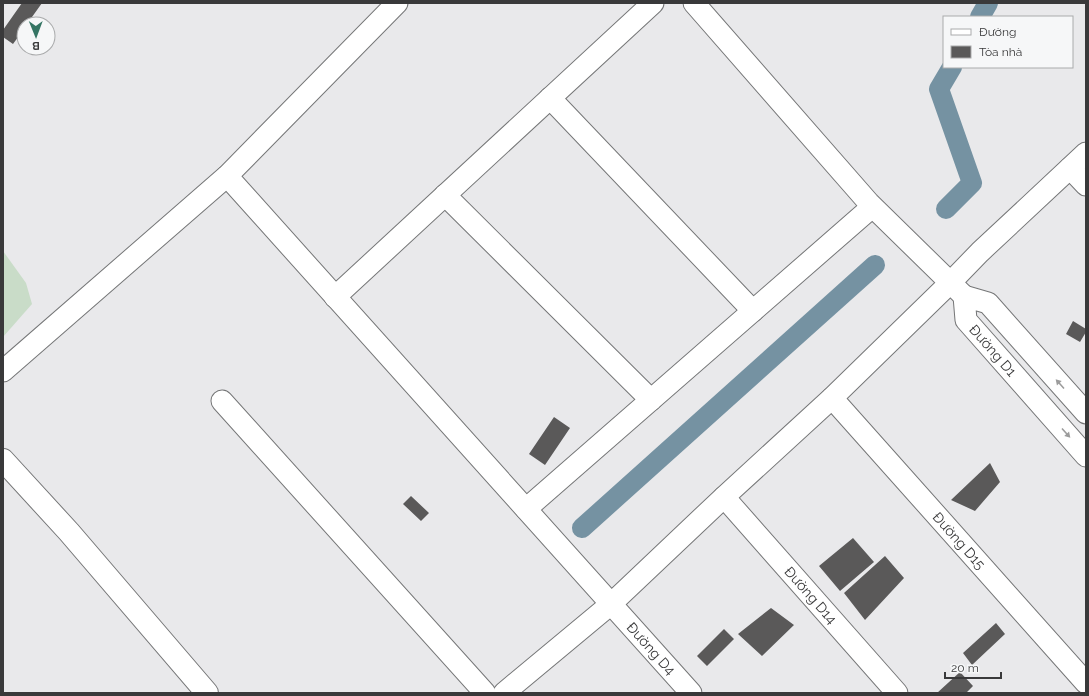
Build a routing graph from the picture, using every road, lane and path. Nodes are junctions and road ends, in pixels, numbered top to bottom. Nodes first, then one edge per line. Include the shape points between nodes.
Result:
1 (397, 3) edge
2 (653, 3) edge
3 (694, 3) edge
4 (550, 98) junction
5 (1086, 153) edge
6 (1070, 168) junction
7 (227, 176) junction
8 (1086, 185) edge
9 (445, 195) junction
10 (872, 207) junction
11 (957, 290) junction
12 (335, 297) junction
13 (753, 311) junction
14 (3, 371) edge
15 (832, 398) junction
16 (651, 400) junction
17 (222, 401) dead end
18 (1086, 413) edge
19 (1086, 456) edge
20 (3, 460) edge
21 (724, 497) junction
22 (526, 509) junction
23 (611, 604) junction
24 (1086, 683) edge
25 (207, 693) edge
26 (485, 693) edge
27 (504, 693) edge
28 (691, 693) edge
29 (897, 693) edge

1 - 7 street
2 - 4 street
3 - 10 street
4 - 9 street
4 - 13 street
5 - 6 street
6 - 8 street
6 - 11 street via 980,252
7 - 12 street, Đường D4
7 - 14 street
9 - 12 street
9 - 16 street
10 - 11 street
10 - 13 street
11 - 15 street
18 -> 11 street, Đường D1 via 988,303
11 -> 19 street, Đường D1 via 966,320
12 - 22 street, Đường D4
13 - 16 street
15 - 21 street
15 - 24 street, Đường D15
16 - 22 street
17 - 26 street
20 - 25 street via 69,532
21 - 23 street
21 - 29 street, Đường D14
22 - 23 street, Đường D4
23 - 27 street
23 - 28 street, Đường D4

